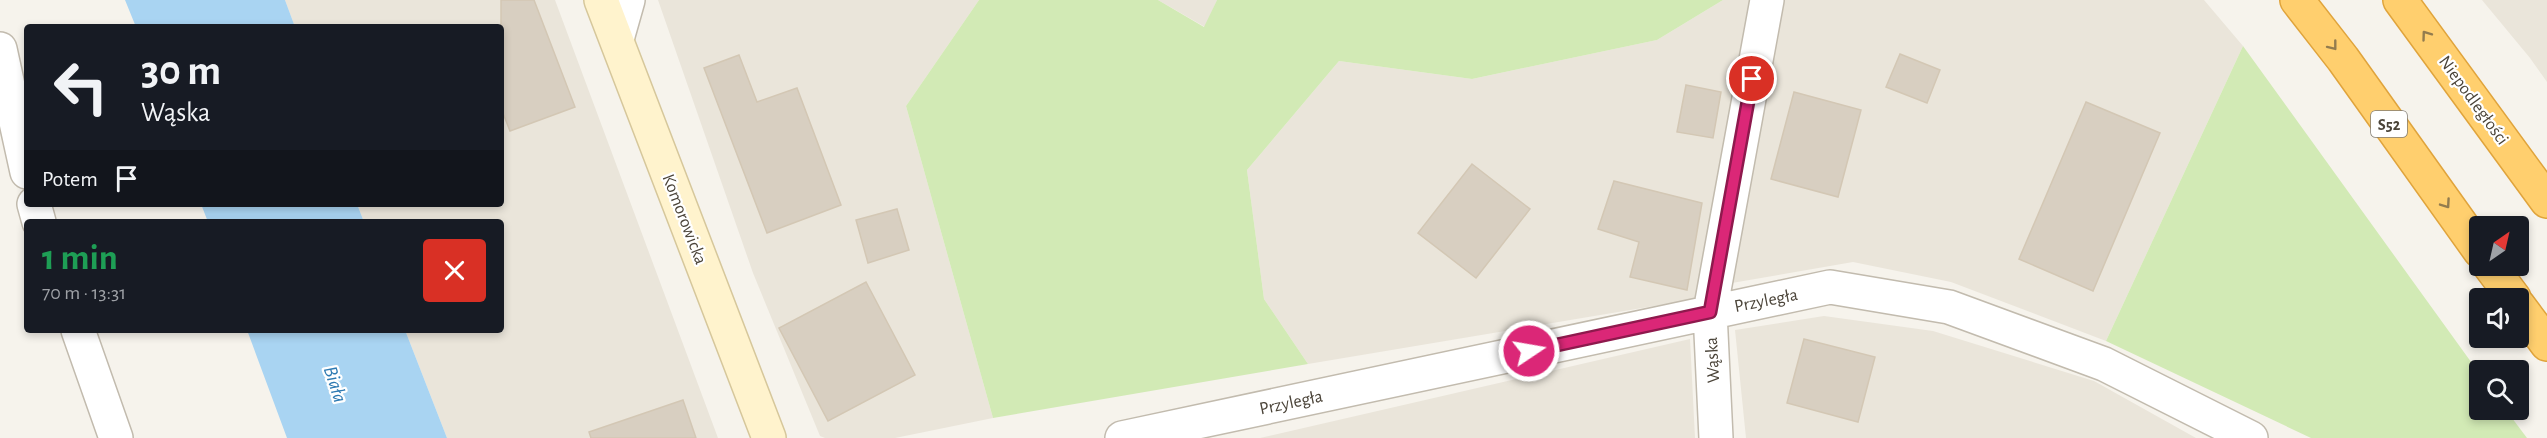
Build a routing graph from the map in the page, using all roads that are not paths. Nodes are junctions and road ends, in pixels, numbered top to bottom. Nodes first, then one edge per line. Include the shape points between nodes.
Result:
1 (601, 0) edge
2 (628, 0) edge
3 (1767, 0) edge
4 (2296, 0) edge
5 (2400, 0) edge
6 (617, 39) junction
7 (0, 49) edge
8 (24, 158) edge
9 (2547, 201) edge
10 (2469, 236) edge
11 (1710, 312) junction
12 (2529, 320) edge
13 (79, 333) edge
14 (2547, 344) edge
15 (116, 438) edge
16 (769, 438) edge
17 (1122, 438) edge
18 (1716, 438) edge
19 (2250, 438) edge

1 - 6 street, Komorowicka
2 - 6 street
3 - 11 street, Wąska
4 -> 10 highway, S52
9 -> 5 highway, Niepodległości
6 - 16 street, Komorowicka
7 - 8 street
11 - 17 street, Przyległa
11 - 18 street, Wąska
11 - 19 street, Przyległa via 1830,287 1949,307 2104,364
12 - 14 highway
13 - 15 street

